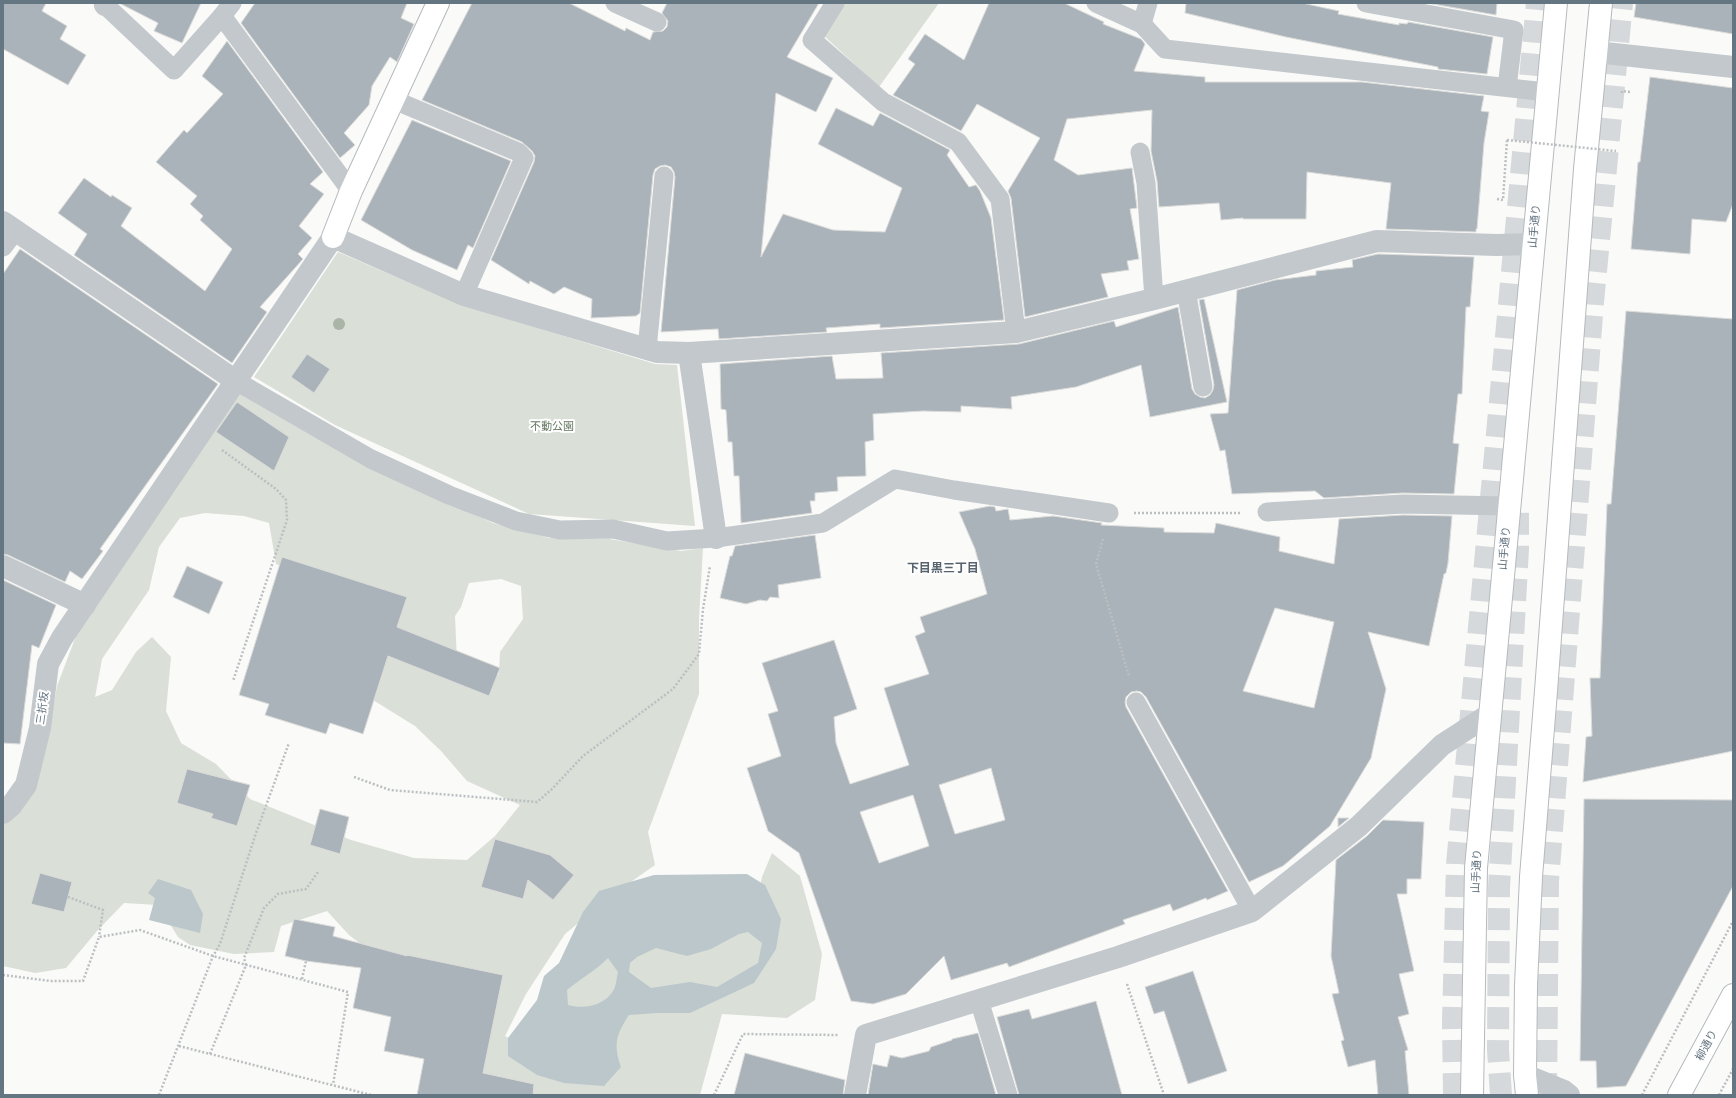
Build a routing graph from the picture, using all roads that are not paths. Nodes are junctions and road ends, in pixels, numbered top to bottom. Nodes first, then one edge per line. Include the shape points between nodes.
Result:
1 (438, 3) edge
2 (615, 3) edge
3 (835, 3) edge
4 (1096, 3) edge
5 (1148, 3) edge
6 (1366, 3) edge
7 (1556, 3) edge
8 (1601, 3) edge
9 (104, 4) edge
10 (227, 10) edge
11 (657, 22) dead end
12 (1142, 24) junction
13 (1596, 52) junction
14 (1733, 67) edge
15 (1507, 87) junction
16 (1546, 92) junction
17 (394, 100) junction
18 (1140, 152) dead end
19 (664, 176) dead end
20 (351, 191) junction
21 (7, 233) edge
22 (333, 237) junction
23 (1533, 244) junction
24 (1186, 290) junction
25 (464, 295) junction
26 (1154, 299) junction
27 (1016, 332) junction
28 (647, 349) junction
29 (689, 353) junction
30 (236, 381) junction
31 (1202, 387) dead end
32 (1508, 506) junction
33 (1267, 512) road end
34 (1109, 513) road end
35 (716, 538) junction
36 (3, 566) edge
37 (85, 605) junction
38 (1136, 702) road end
39 (1490, 714) junction
40 (3, 813) edge
41 (1252, 912) junction
42 (1733, 995) edge
43 (979, 1000) junction
44 (1526, 1085) edge
45 (855, 1095) edge
46 (1008, 1095) edge
47 (1472, 1095) edge
48 (1569, 1095) edge
49 (1679, 1095) edge

1 - 17 main road
2 - 11 lane
3 - 27 lane via 812,40 883,102 958,142 1000,199
4 - 12 lane
5 - 12 lane
6 - 15 lane via 1514,30
7 - 16 main road, 山手通り
8 - 13 main road
9 - 10 lane via 174,70
10 - 20 lane
12 - 15 lane via 1165,49
13 - 14 street
13 - 44 main road via 1531,877 1526,985
15 - 16 lane
16 - 23 main road, 山手通り
17 - 20 main road
17 - 25 lane via 518,152 524,158
18 - 26 lane via 1146,183
19 - 28 lane
20 - 22 main road
21 - 30 street
22 - 25 street
22 - 30 street, 三折坂
23 - 24 street via 1377,241
23 - 32 main road, 山手通り
24 - 26 street
24 - 31 lane
25 - 28 street
26 - 27 street
27 - 29 street
28 - 29 street via 657,352
29 - 35 street
30 - 35 lane via 371,459 449,495 516,521 560,530 613,529 667,541
30 - 37 street, 三折坂
32 - 33 lane via 1402,504
32 - 39 main road, 山手通り
34 - 35 lane via 895,479 822,523
36 - 37 street
37 - 40 street, 三折坂 via 48,664 40,728 26,785
38 - 41 lane
39 - 41 street via 1442,745 1359,826
39 - 47 main road, 山手通り via 1476,868
41 - 43 street
42 - 49 main road, 柳通り
43 - 45 street via 866,1035
43 - 46 lane
44 - 48 street via 1564,1091

